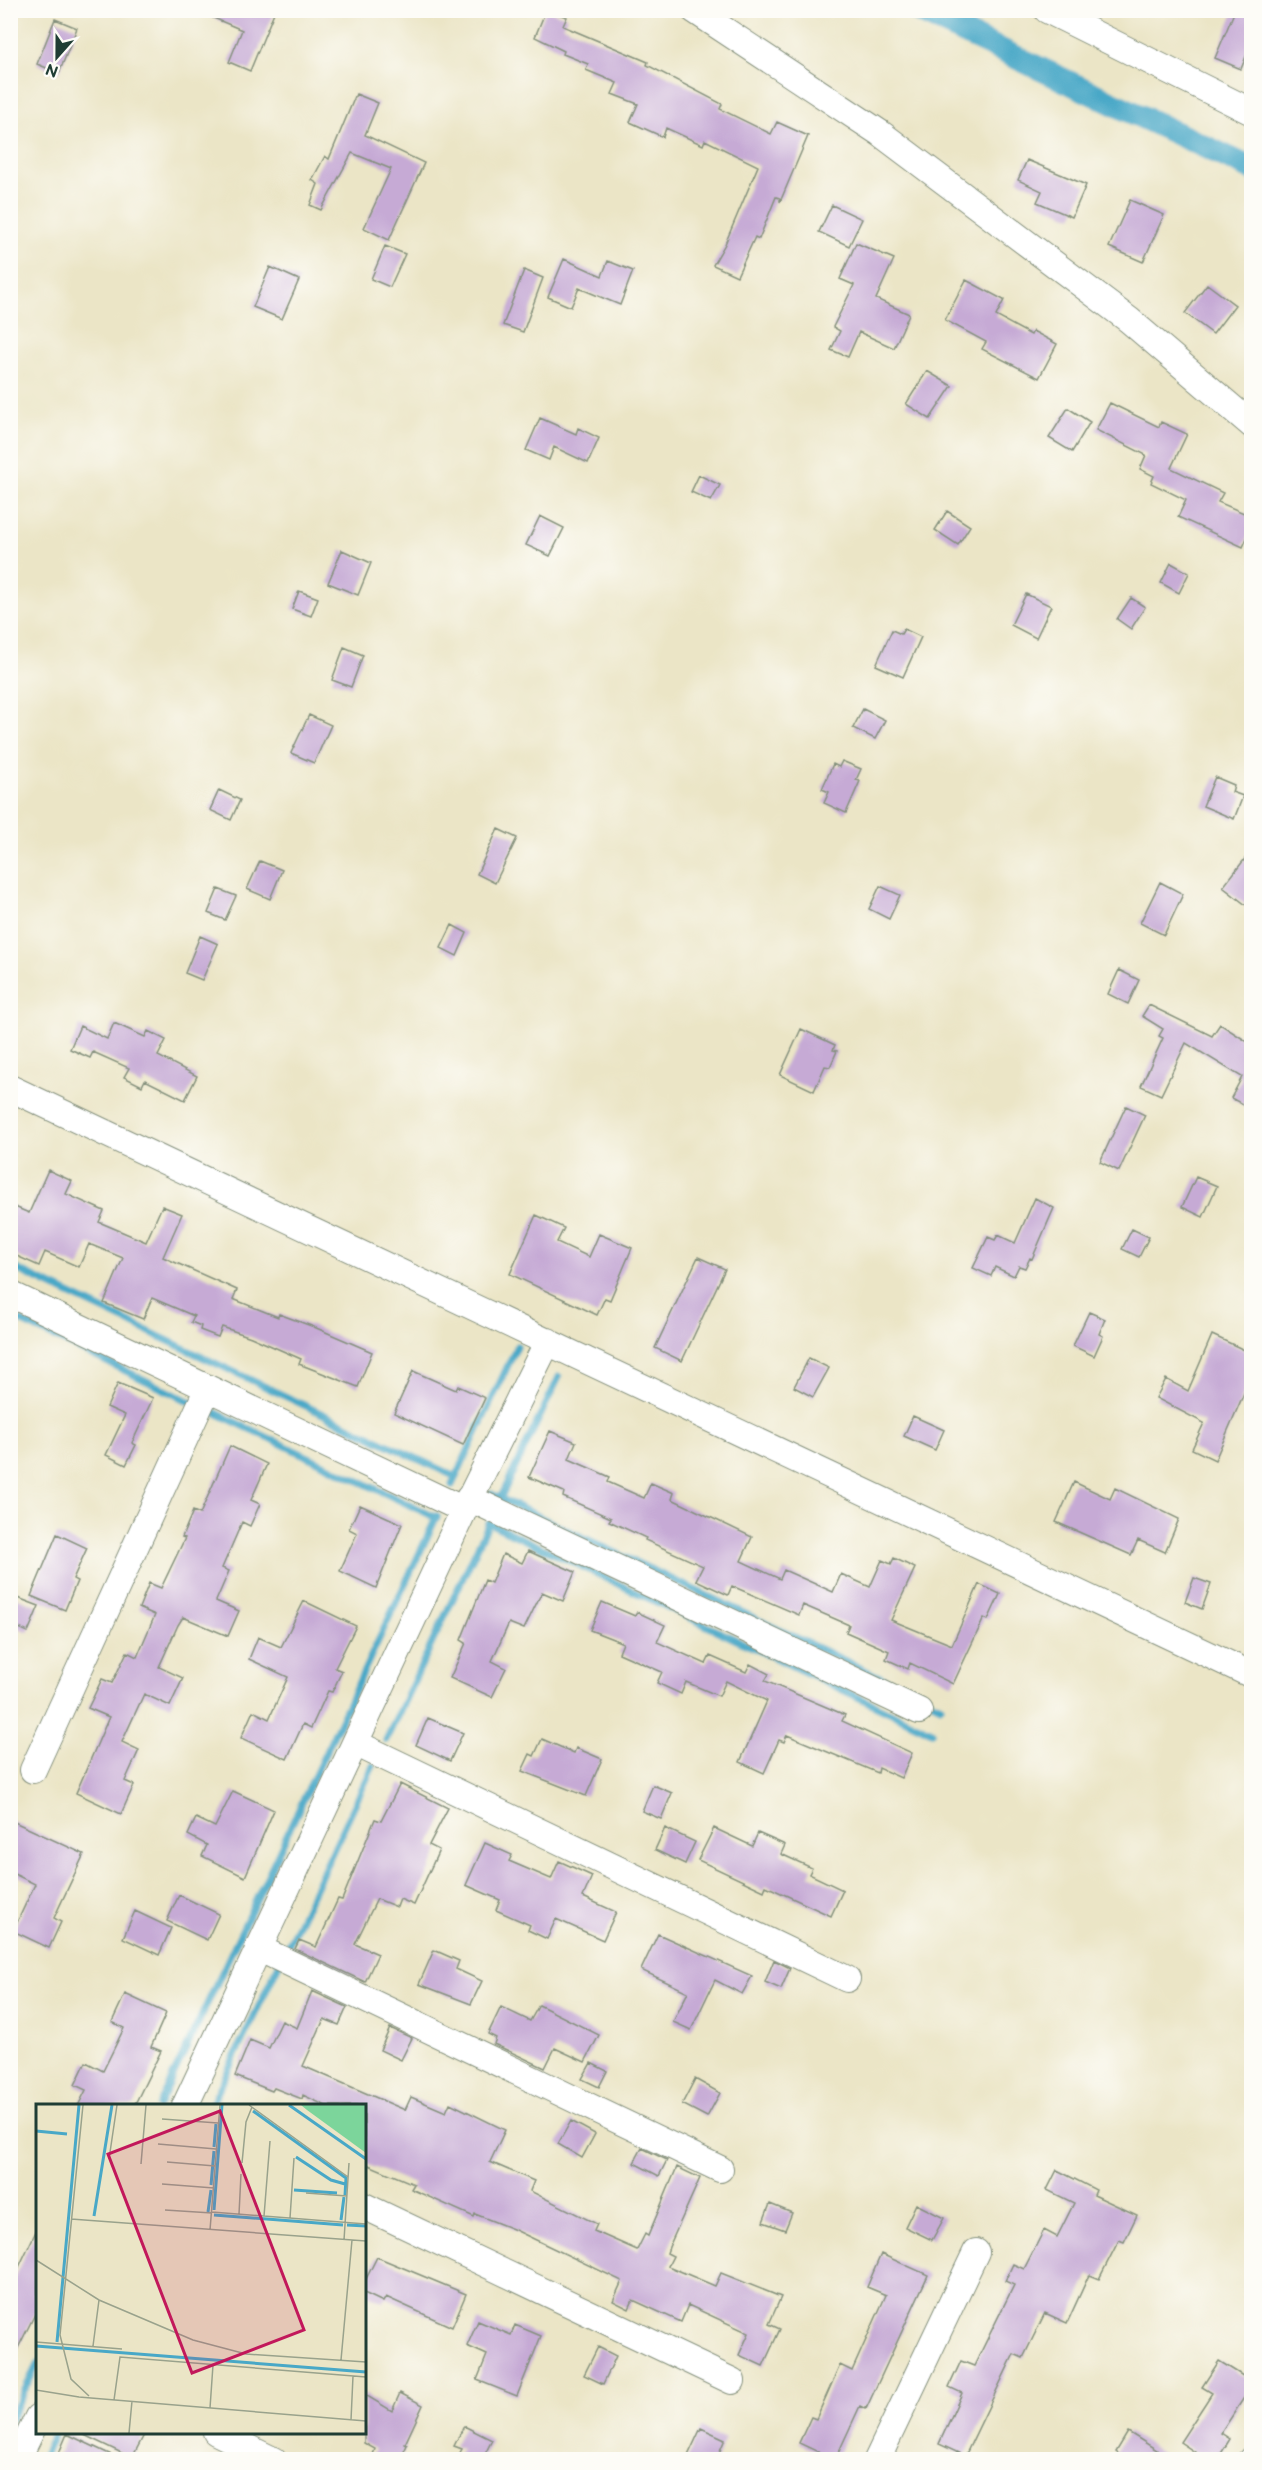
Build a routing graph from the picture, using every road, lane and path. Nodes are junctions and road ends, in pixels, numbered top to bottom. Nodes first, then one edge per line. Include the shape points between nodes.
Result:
1 (694, 10) edge
2 (1047, 10) edge
3 (1251, 112) edge
4 (1251, 425) edge
5 (10, 1088) edge
6 (10, 1294) edge
7 (548, 1341) junction
8 (208, 1388) junction
9 (466, 1504) junction
10 (1251, 1675) edge
11 (919, 1711) dead end
12 (355, 1743) junction
13 (33, 1770) dead end
14 (258, 1948) junction
15 (847, 1979) dead end
16 (186, 2104) edge
17 (720, 2169) dead end
18 (366, 2207) edge
19 (976, 2252) dead end
20 (732, 2381) dead end
21 (36, 2421) edge
22 (218, 2434) edge
23 (17, 2460) edge
24 (273, 2460) edge
25 (877, 2460) edge

1 - 4 street via 880,133 1129,320
2 - 3 street
5 - 7 street
6 - 8 street
7 - 9 street
7 - 10 street
8 - 9 street
8 - 13 street
9 - 11 street
9 - 12 street
12 - 14 street
12 - 15 street
14 - 16 street
14 - 17 street
18 - 20 street
19 - 25 street
21 - 23 street
22 - 24 street

